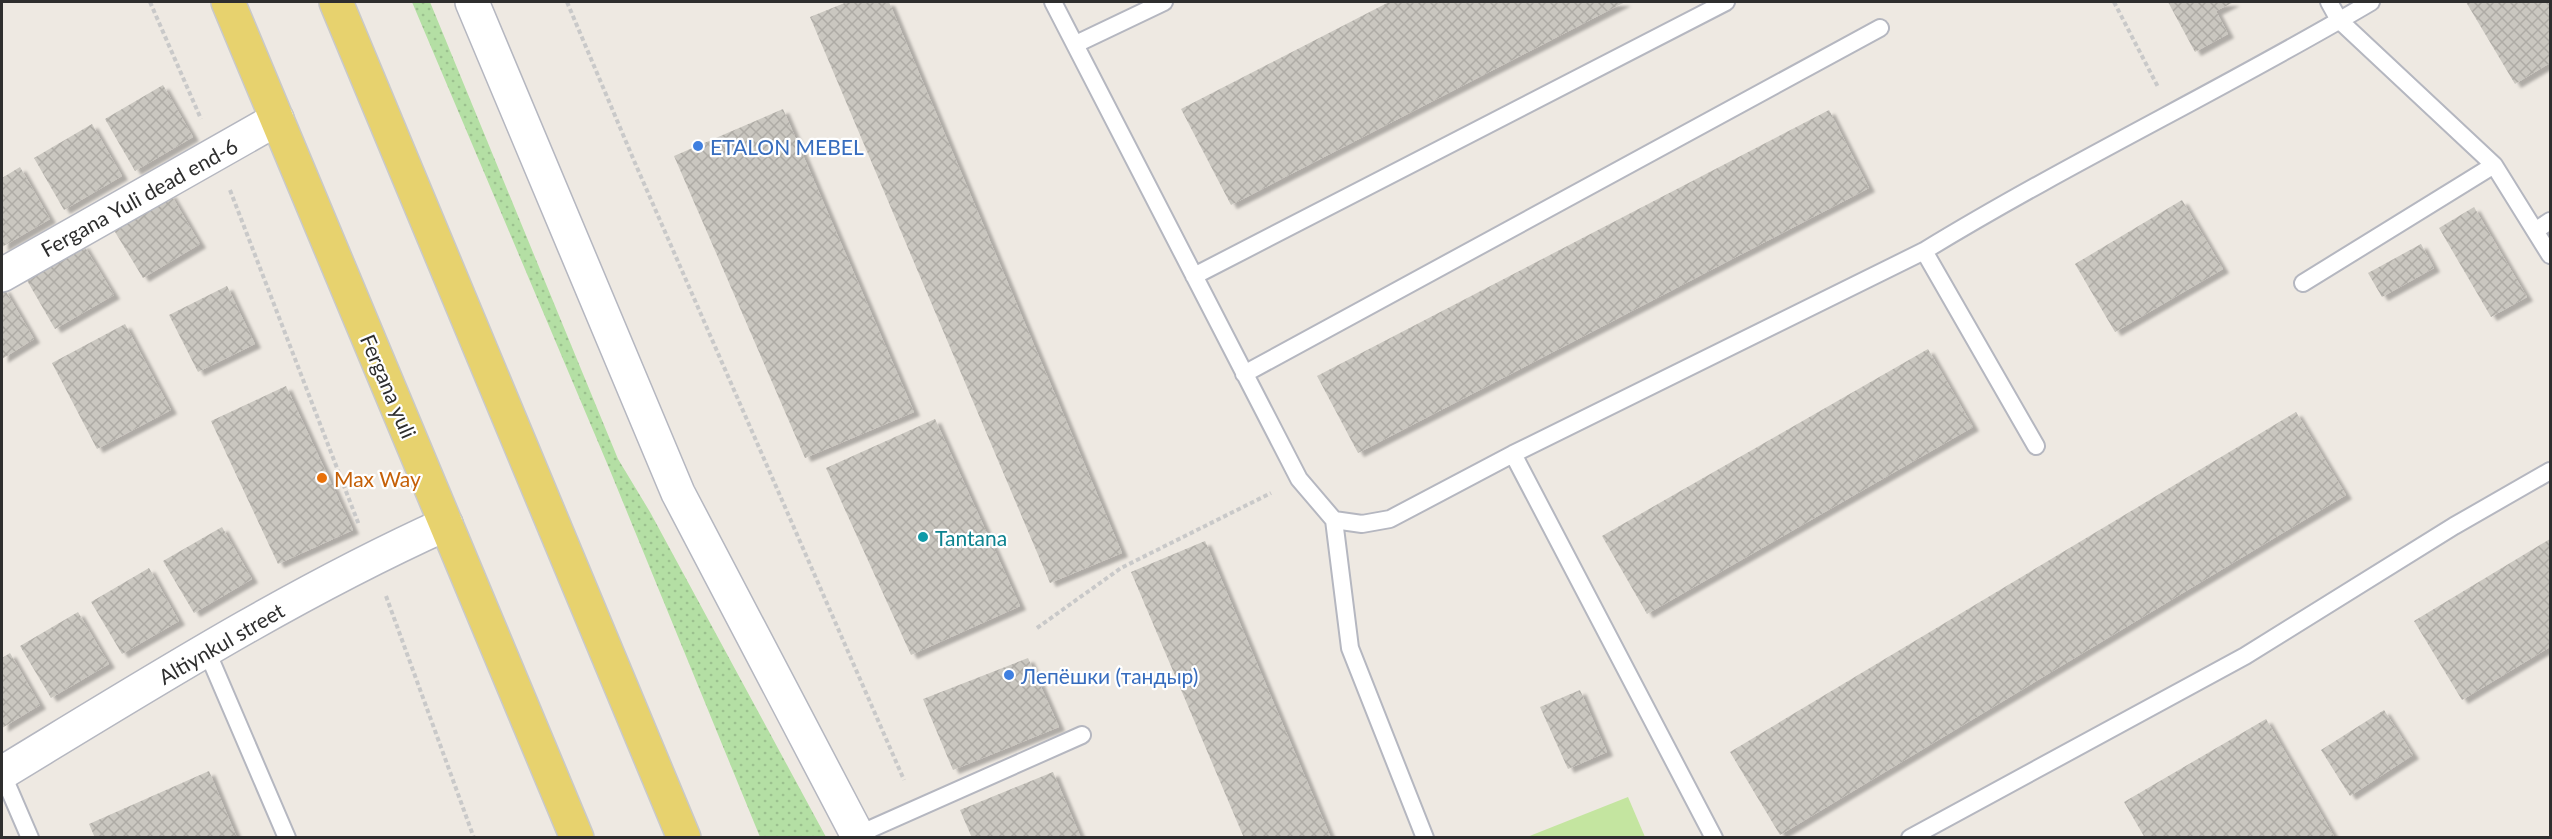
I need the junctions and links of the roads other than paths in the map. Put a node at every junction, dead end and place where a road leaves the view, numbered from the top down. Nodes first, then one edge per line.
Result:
1 (228, 2) edge
2 (336, 2) edge
3 (472, 2) edge
4 (1053, 2) edge
5 (1164, 2) edge
6 (1726, 2) edge
7 (2329, 2) edge
8 (2371, 2) edge
9 (2339, 20) junction
10 (1880, 28) dead end
11 (1076, 44) junction
12 (277, 119) junction
13 (2494, 165) junction
14 (2550, 221) edge
15 (2535, 231) junction
16 (1924, 251) junction
17 (2550, 255) edge
18 (2, 274) edge
19 (1194, 276) junction
20 (2302, 283) dead end
21 (1244, 374) junction
22 (2036, 446) dead end
23 (1513, 454) junction
24 (2550, 471) edge
25 (1334, 520) junction
26 (446, 524) junction
27 (206, 649) junction
28 (1082, 735) dead end
29 (2, 773) edge
30 (30, 837) edge
31 (287, 837) edge
32 (577, 837) edge
33 (684, 837) edge
34 (858, 837) edge
35 (1425, 837) edge
36 (1714, 837) edge
37 (1910, 837) edge

1 - 12 main road, Fergana yuli
2 - 33 main road
3 - 34 main road
4 - 11 lane
5 - 11 lane
6 - 19 lane
7 - 9 lane
8 - 9 lane
9 - 13 lane
9 - 16 lane
10 - 21 lane
11 - 19 lane
12 - 18 main road, Fergana Yuli dead end-6
12 - 26 main road, Fergana yuli
13 - 15 lane
13 - 20 lane
14 - 15 lane
15 - 17 lane
16 - 22 lane
16 - 23 lane
19 - 21 lane
21 - 25 lane
23 - 25 lane
23 - 36 lane
24 - 37 lane
25 - 35 lane
26 - 27 main road, Altiynkul street
26 - 32 main road, Fergana yuli
27 - 29 main road, Altiynkul street
27 - 31 lane
28 - 34 lane
29 - 30 lane

